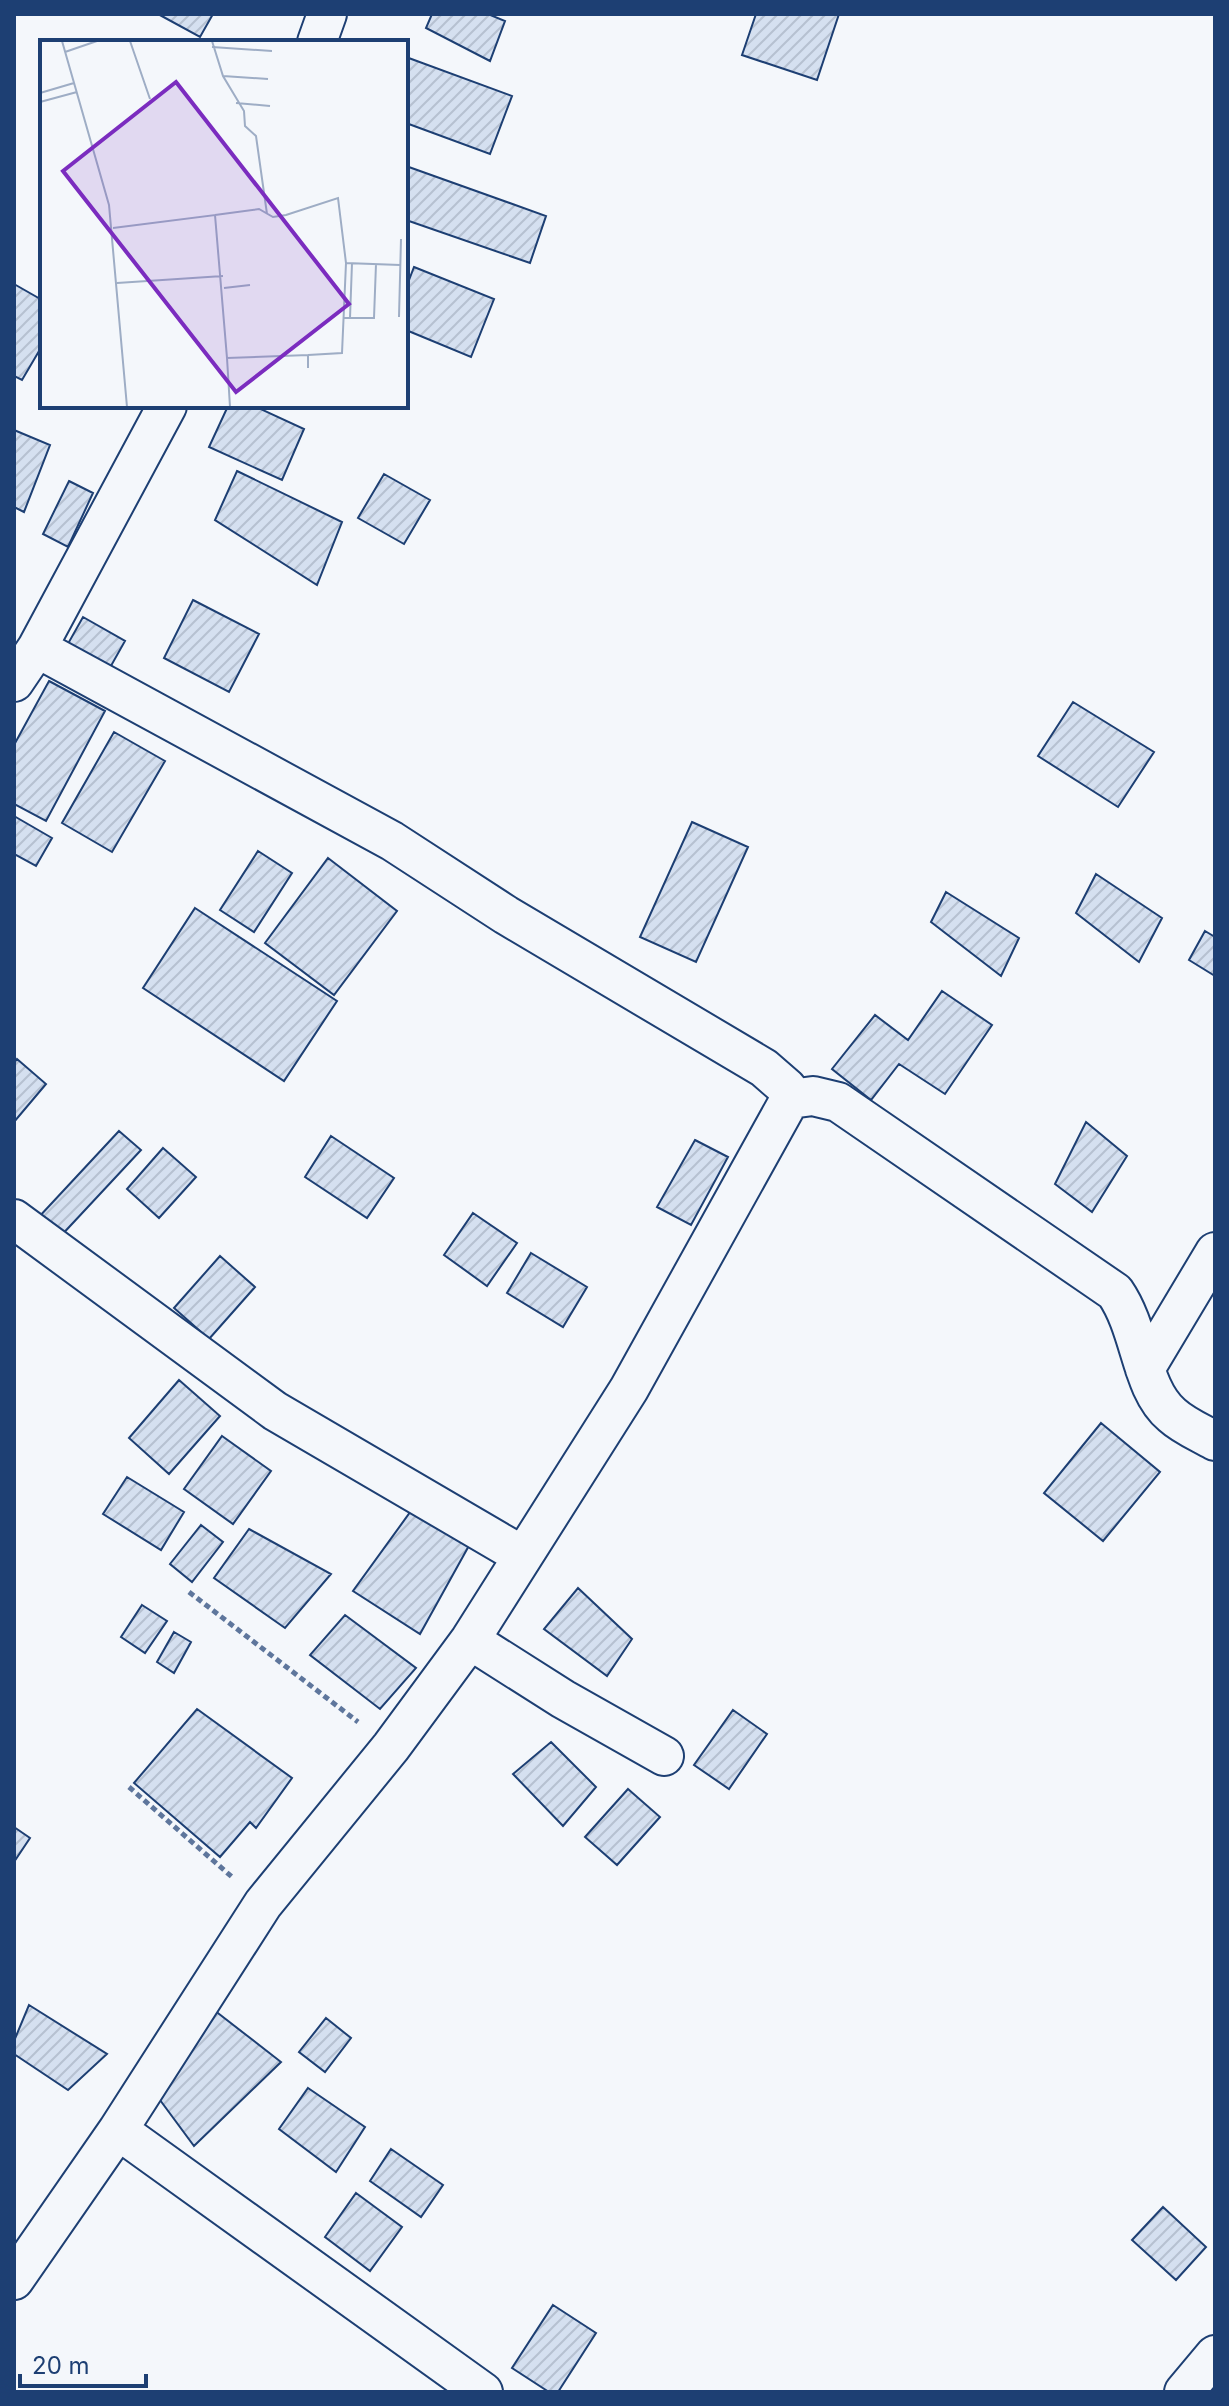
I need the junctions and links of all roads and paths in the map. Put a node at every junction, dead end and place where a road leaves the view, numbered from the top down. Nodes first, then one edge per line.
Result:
1 (327, 14) edge
2 (318, 40) edge
3 (166, 408) edge
4 (37, 648) junction
5 (14, 682) edge
6 (790, 1099) junction
7 (14, 1219) edge
8 (1215, 1252) edge
9 (1145, 1369) junction
10 (1215, 1441) edge
11 (523, 1556) junction
12 (189, 1592) dead end
13 (470, 1640) junction
14 (391, 1747) junction
15 (664, 1756) dead end
16 (129, 1787) dead end
17 (263, 1904) junction
18 (118, 2130) junction
19 (14, 2280) edge
20 (1215, 2355) edge
21 (483, 2392) edge
22 (1184, 2392) edge

1 - 2 street
3 - 4 street
4 - 5 street
4 - 6 street
6 - 9 street
6 - 11 street
7 - 11 street
8 - 9 street
9 - 10 street
11 - 13 street
12 - 14 path
13 - 14 street
13 - 15 street
14 - 17 street
16 - 17 path
17 - 18 street
18 - 19 street
18 - 21 street
20 - 22 street

